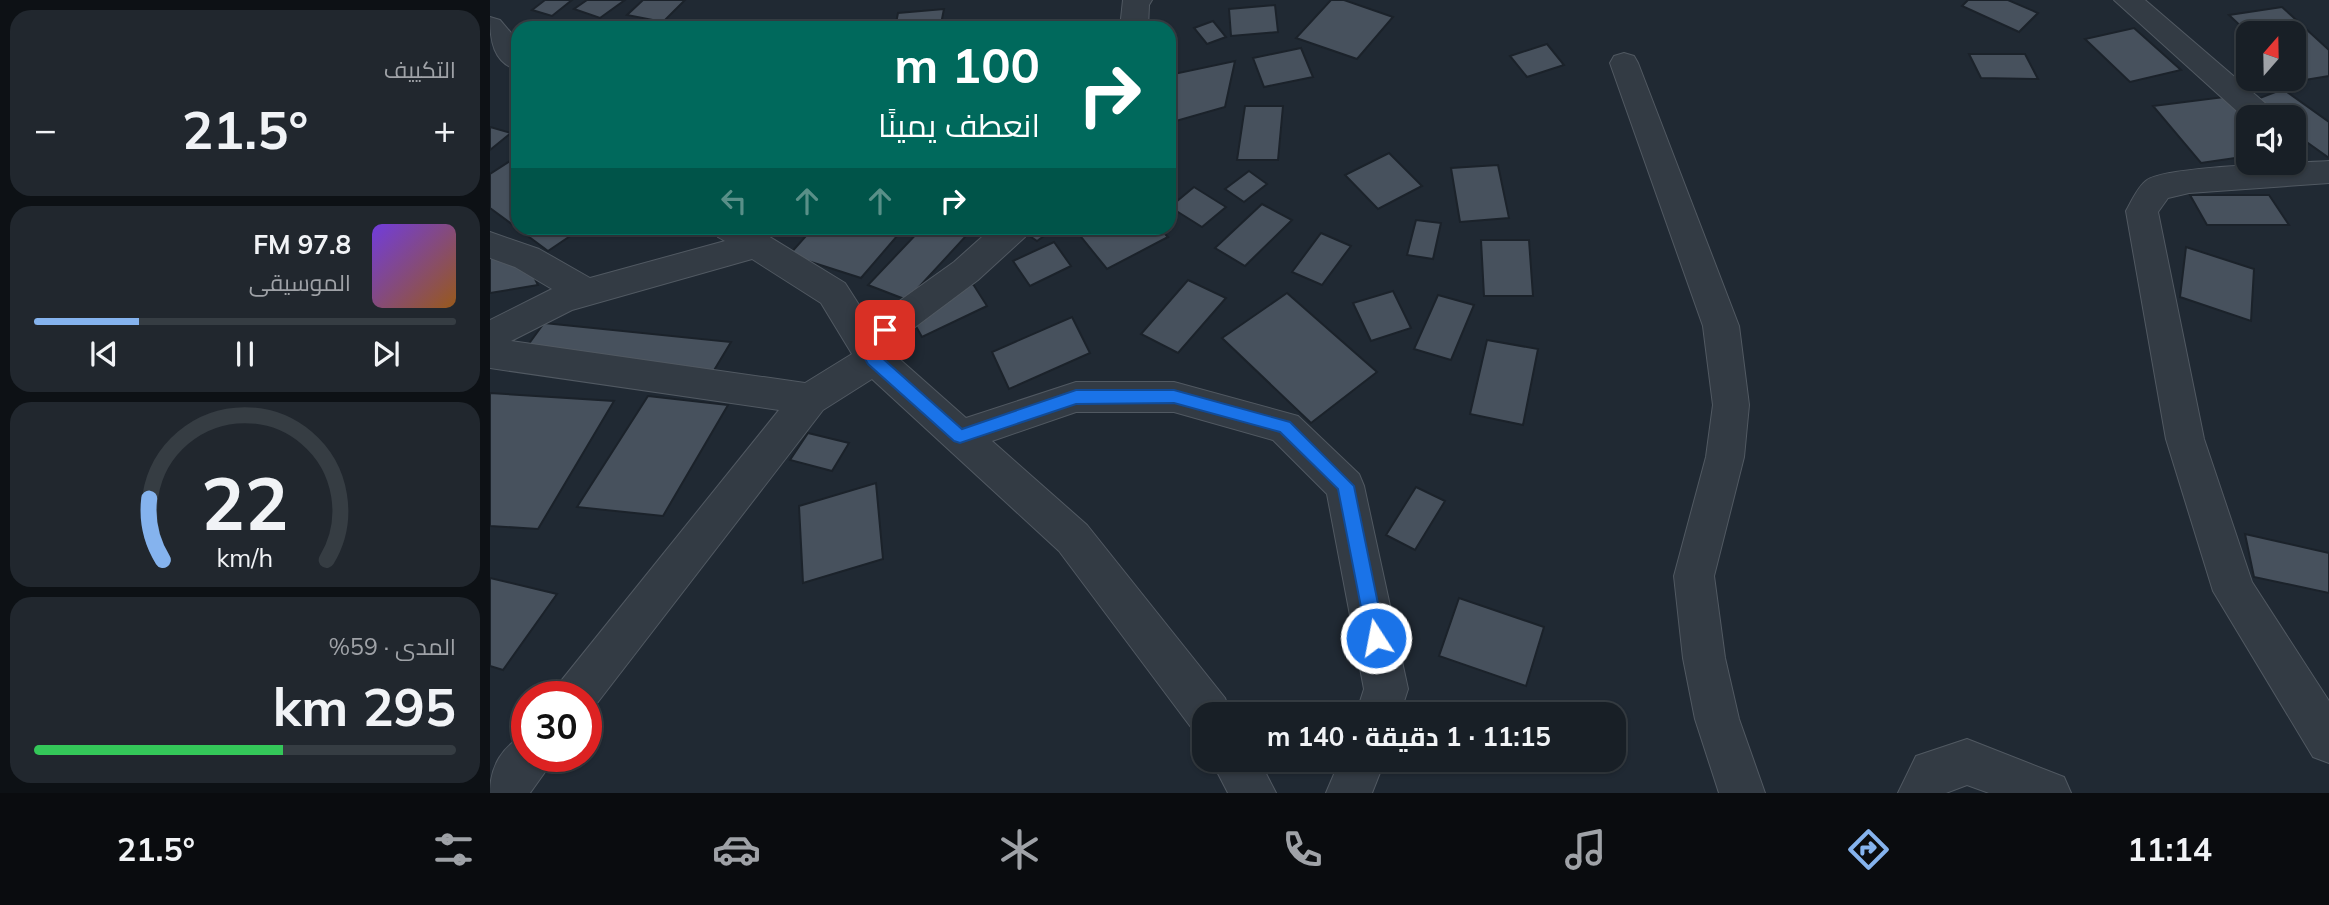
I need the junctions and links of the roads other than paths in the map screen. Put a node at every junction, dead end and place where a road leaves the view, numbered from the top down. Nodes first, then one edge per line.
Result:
1 (1138, 0) edge
2 (2128, 0) edge
3 (1134, 21) edge
4 (490, 26) edge
5 (511, 52) edge
6 (1624, 63) dead end
7 (2248, 105) edge
8 (2306, 155) edge
9 (2327, 172) edge
10 (1005, 235) edge
11 (743, 236) edge
12 (490, 245) edge
13 (586, 292) junction
14 (490, 336) edge
15 (869, 352) junction
16 (490, 353) edge
17 (810, 399) junction
18 (960, 436) junction
19 (588, 681) edge
20 (1200, 702) edge
21 (1382, 702) edge
22 (2329, 741) edge
23 (518, 772) edge
24 (1241, 772) edge
25 (1358, 772) edge
26 (503, 793) edge
27 (1253, 793) edge
28 (1349, 793) edge
29 (1742, 793) edge
30 (1921, 793) edge
31 (2048, 793) edge

1 - 3 street
2 - 7 street
4 - 5 street
6 - 29 street
8 - 9 street
9 - 22 street
10 - 15 street
11 - 13 street
11 - 15 street
12 - 13 street
13 - 14 street
15 - 17 street
15 - 18 street
16 - 17 street
17 - 19 street
18 - 20 street
18 - 21 street
23 - 26 street
24 - 27 street
25 - 28 street
30 - 31 street

